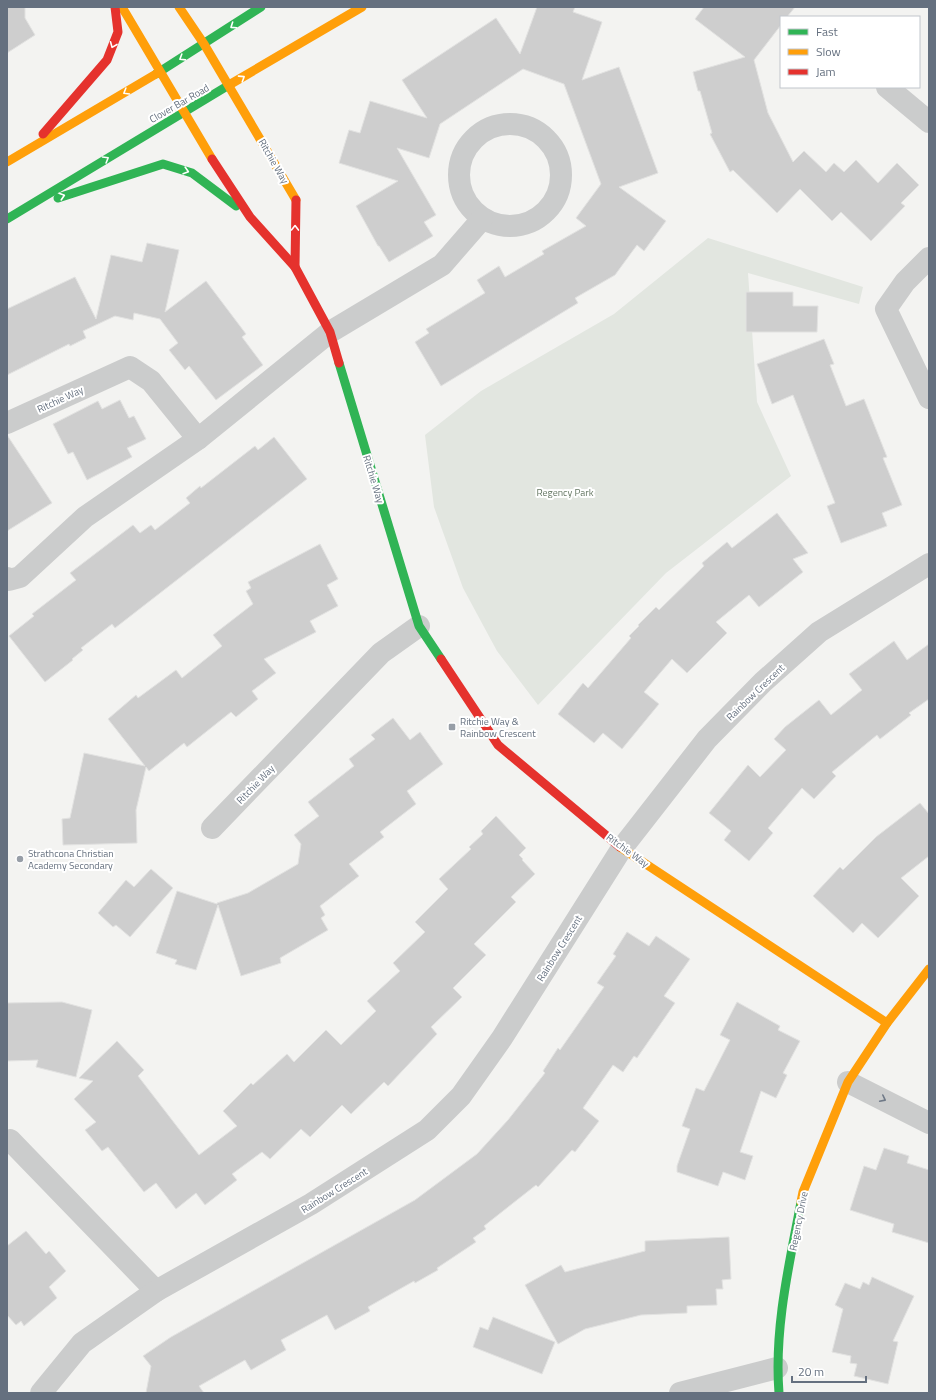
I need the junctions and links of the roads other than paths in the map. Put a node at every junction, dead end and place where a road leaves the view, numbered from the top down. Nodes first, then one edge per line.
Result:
1 (115, 7) edge
2 (122, 7) edge
3 (179, 7) edge
4 (261, 7) edge
5 (362, 7) edge
6 (204, 44) junction
7 (160, 72) junction
8 (230, 86) junction
9 (888, 88) edge
10 (184, 112) junction
11 (929, 122) edge
12 (30, 148) junction
13 (7, 162) edge
14 (25, 208) junction
15 (250, 217) junction
16 (7, 219) edge
17 (482, 219) junction
18 (929, 258) edge
19 (295, 267) junction
20 (330, 332) junction
21 (929, 398) edge
22 (7, 423) edge
23 (198, 439) junction
24 (929, 564) edge
25 (7, 578) edge
26 (419, 626) junction
27 (212, 828) dead end
28 (622, 848) junction
29 (928, 972) edge
30 (887, 1023) junction
31 (848, 1082) junction
32 (929, 1123) edge
33 (10, 1140) dead end
34 (156, 1291) junction
35 (777, 1368) junction
36 (41, 1393) edge
37 (680, 1393) edge
38 (779, 1393) edge

1 -> 12 street
2 - 7 street, Ritchie Way
3 - 6 street, Ritchie Way
4 -> 6 street
8 -> 5 street, Clover Bar Road
6 -> 7 street
6 - 8 street, Ritchie Way
7 - 10 street, Ritchie Way
7 -> 12 street
8 - 10 street, Clover Bar Road
19 -> 8 street, Ritchie Way
9 - 11 street
14 -> 10 street, Clover Bar Road
10 - 15 street, Ritchie Way
12 - 13 street
14 -> 15 street
14 - 16 street, Clover Bar Road
15 - 19 street, Ritchie Way
17 - 17 street
17 - 20 street
18 - 21 street
19 - 20 street, Ritchie Way
20 - 23 street
20 - 26 street, Ritchie Way
22 - 23 street, Ritchie Way
23 - 25 street
24 - 28 street, Rainbow Crescent
26 - 27 street, Ritchie Way
26 - 28 street, Ritchie Way
28 - 30 street, Ritchie Way
28 - 34 street, Rainbow Crescent
29 - 30 street, Regency Drive
30 - 31 street, Regency Drive
31 -> 32 street
31 - 35 street, Regency Drive
33 - 34 street
34 - 36 street, Rainbow Crescent
35 - 37 street
35 - 38 street, Regency Drive

